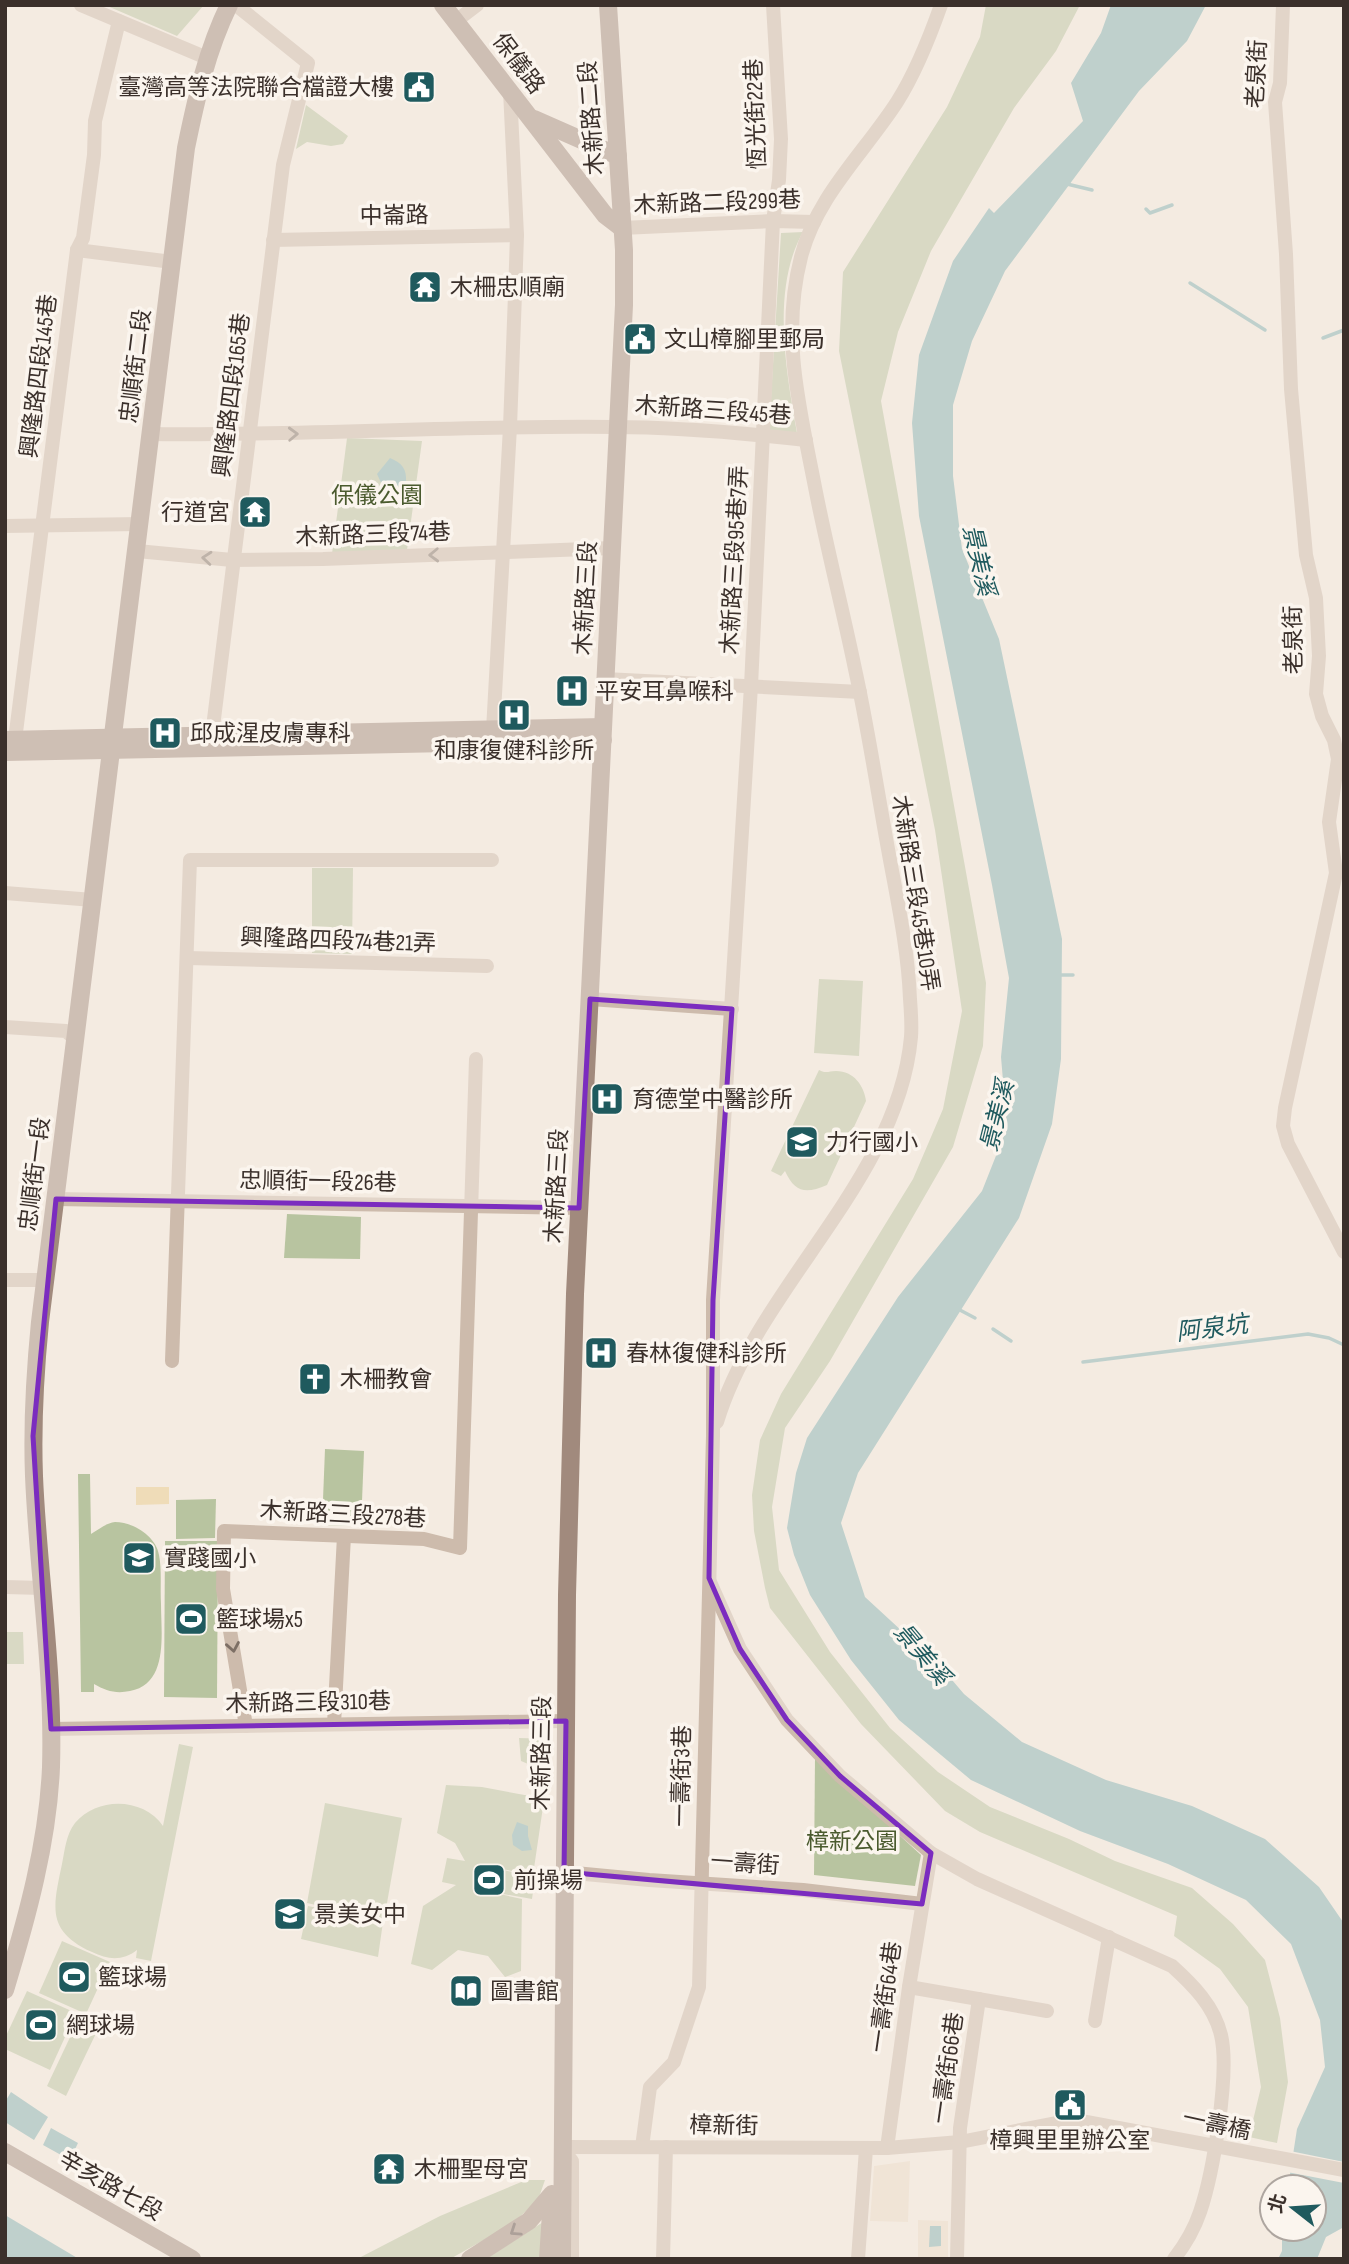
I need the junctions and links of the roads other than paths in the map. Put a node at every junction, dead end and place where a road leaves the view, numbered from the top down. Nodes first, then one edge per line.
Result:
1 (81, 5) edge
2 (229, 5) edge
3 (236, 5) edge
4 (443, 5) edge
5 (477, 5) edge
6 (608, 5) edge
7 (773, 5) edge
8 (941, 5) edge
9 (1283, 5) edge
10 (119, 21) junction
11 (456, 22) junction
12 (207, 58) junction
13 (510, 91) junction
14 (531, 118) junction
15 (618, 156) junction
16 (773, 221) junction
17 (814, 222) junction
18 (622, 228) junction
19 (517, 235) junction
20 (273, 240) junction
21 (77, 250) junction
22 (172, 262) junction
23 (510, 427) junction
24 (618, 427) junction
25 (151, 434) junction
26 (249, 435) junction
27 (762, 435) junction
28 (806, 440) junction
29 (140, 524) junction
30 (5, 526) edge
31 (42, 526) junction
32 (612, 548) junction
33 (136, 551) junction
34 (502, 552) junction
35 (232, 560) junction
36 (606, 679) junction
37 (751, 686) junction
38 (860, 692) junction
39 (493, 730) junction
40 (603, 734) junction
41 (212, 735) junction
42 (113, 744) junction
43 (13, 746) edge
44 (492, 860) dead end
45 (5, 893) edge
46 (93, 900) junction
47 (188, 958) junction
48 (487, 966) dead end
49 (590, 999) junction
50 (732, 1009) junction
51 (5, 1027) edge
52 (75, 1039) junction
53 (476, 1059) dead end
54 (55, 1199) junction
55 (178, 1201) junction
56 (471, 1206) junction
57 (579, 1208) junction
58 (1344, 1252) edge
59 (5, 1280) edge
60 (46, 1280) junction
61 (172, 1361) dead end
62 (712, 1441) junction
63 (344, 1536) junction
64 (709, 1573) junction
65 (5, 1587) edge
66 (42, 1588) junction
67 (566, 1721) junction
68 (334, 1724) junction
69 (246, 1726) junction
70 (51, 1728) junction
71 (931, 1853) junction
72 (564, 1872) junction
73 (703, 1884) junction
74 (922, 1904) junction
75 (1109, 1937) junction
76 (909, 1987) junction
77 (5, 1990) edge
78 (979, 1999) junction
79 (1047, 2011) dead end
80 (1095, 2021) dead end
81 (960, 2142) junction
82 (561, 2147) junction
83 (642, 2147) junction
84 (666, 2147) junction
85 (887, 2148) junction
86 (866, 2149) junction
87 (5, 2152) edge
88 (1344, 2171) edge
89 (552, 2194) junction
90 (192, 2259) edge
91 (470, 2259) edge
92 (548, 2259) edge
93 (562, 2259) edge
94 (572, 2259) edge
95 (663, 2259) edge
96 (858, 2259) edge
97 (957, 2259) edge
98 (1174, 2259) edge

1 - 10 street
2 - 12 main road, 忠順街二段
3 - 20 street, 興隆路四段165巷
4 - 11 main road, 保儀路
5 - 11 street
6 - 15 main road, 木新路二段
7 - 16 street, 恆光街22巷
8 - 17 street, 木新路三段45巷10弄
9 - 58 street, 老泉街
10 - 12 street
10 - 21 street, 興隆路四段145巷
11 - 13 main road, 保儀路
12 - 22 main road, 忠順街二段
13 - 14 main road, 保儀路
13 - 19 street
14 - 15 main road
14 - 18 main road, 保儀路
15 - 18 main road, 木新路二段
16 - 17 street, 木新路二段299巷
16 - 18 street, 木新路二段299巷
16 - 27 street, 恆光街22巷
17 - 28 street, 木新路三段45巷10弄
18 - 24 main road, 木新路三段
19 - 20 street, 中崙路
19 - 23 street
20 - 26 street, 興隆路四段165巷
21 - 22 street
21 - 31 street, 興隆路四段145巷
22 - 25 main road, 忠順街二段
23 - 24 street, 木新路三段45巷
26 -> 23 street, 木新路三段45巷
23 - 34 street
24 - 27 street, 木新路三段45巷
24 - 32 main road, 木新路三段
25 - 26 street, 木新路三段45巷
25 - 29 main road, 忠順街二段
26 - 35 street, 興隆路四段165巷
27 - 28 street, 木新路三段45巷
27 - 37 street, 木新路三段95巷7弄
28 - 38 street, 木新路三段45巷10弄
29 - 31 street
29 - 33 main road, 忠順街二段
30 - 31 street
31 - 43 street, 興隆路四段145巷
32 - 34 street, 木新路三段74巷
32 - 36 main road, 木新路三段
35 -> 33 street, 木新路三段74巷
33 - 42 main road, 忠順街二段
34 -> 35 street, 木新路三段74巷
34 - 39 street
35 - 41 street, 興隆路四段165巷
36 - 37 street
36 - 40 main road, 木新路三段
37 - 38 street
37 - 50 street, 木新路三段95巷7弄
38 - 62 street, 木新路三段45巷10弄
39 - 40 main road
39 - 41 main road
40 - 42 main road
40 - 49 main road, 木新路三段
41 - 42 main road
42 - 43 main road
42 - 46 main road, 忠順街一段
44 - 47 street
45 - 46 street
46 - 52 main road, 忠順街一段
47 - 48 street, 興隆路四段74巷21弄
47 - 55 street
49 - 50 street
49 - 57 main road, 木新路三段
50 - 62 street, 木新路三段95巷7弄
51 - 52 street
52 - 54 main road, 忠順街一段
53 - 56 street
54 - 55 street, 忠順街一段26巷
54 - 60 main road, 忠順街一段
55 - 56 street, 忠順街一段26巷
55 - 61 street
56 - 57 street, 忠順街一段26巷
56 - 63 street, 木新路三段278巷
57 - 67 main road, 木新路三段
59 - 60 street
60 - 66 main road, 忠順街一段
62 - 64 street, 一壽街3巷
63 - 68 street
63 -> 69 street, 木新路三段278巷
64 - 71 street
64 - 73 street, 一壽街3巷
65 - 66 street
66 - 70 main road, 忠順街一段
67 - 68 street, 木新路三段310巷
67 - 72 main road, 木新路三段
68 - 69 street, 木新路三段310巷
69 - 70 street, 木新路三段310巷
70 - 77 main road, 忠順街一段
71 - 74 street, 一壽街64巷
71 - 75 street
72 - 73 street, 一壽街
72 - 82 main road, 木新路三段
73 - 74 street, 一壽街
73 - 83 street, 一壽街3巷
74 - 76 street, 一壽街64巷
75 - 80 street
75 - 98 street
76 - 78 street
76 - 85 street, 一壽街64巷
78 - 79 street
78 - 81 street, 一壽街66巷
81 - 85 street, 樟新街
81 - 88 street, 一壽橋
81 - 97 street, 一壽街66巷
82 - 83 street, 樟新街
82 - 89 main road, 木新路三段
82 - 93 main road, 木新路三段
82 - 94 street, 木新路三段
83 - 84 street, 樟新街
84 - 86 street, 樟新街
84 - 95 street
85 - 86 street, 樟新街
86 - 96 street
87 - 90 main road, 辛亥路七段
89 -> 91 main road
89 - 92 main road, 木新路三段

